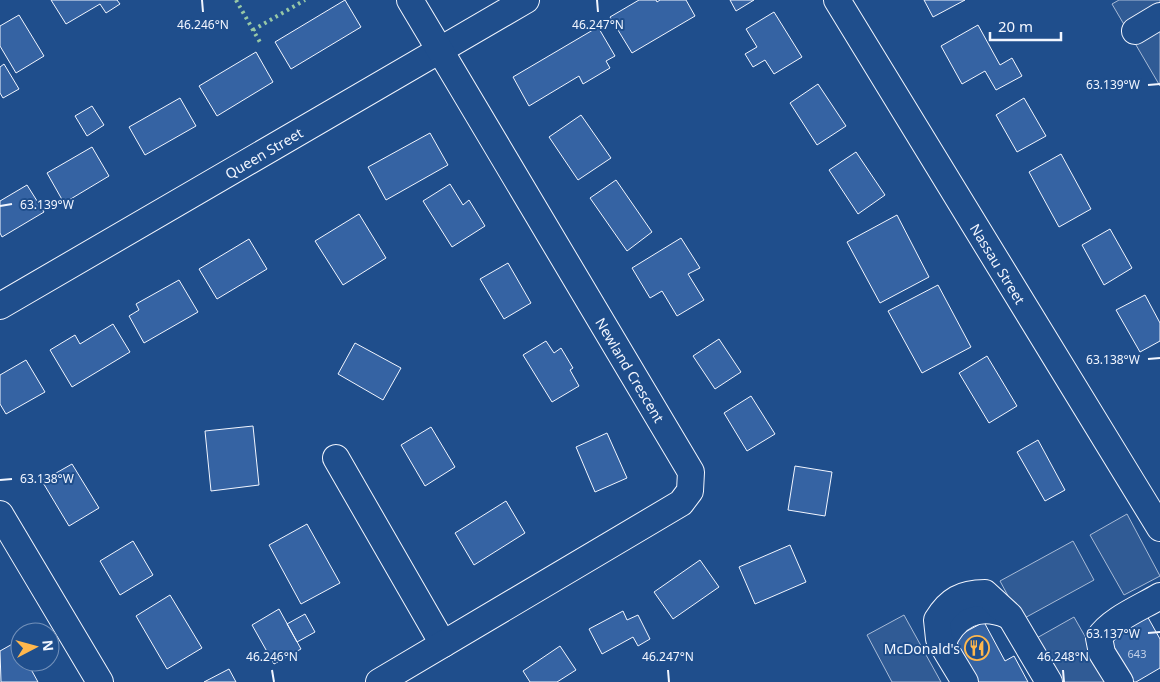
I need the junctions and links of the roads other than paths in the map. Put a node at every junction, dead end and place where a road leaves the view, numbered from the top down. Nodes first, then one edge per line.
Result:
1 (410, 0) edge
2 (526, 0) edge
3 (837, 0) edge
4 (1160, 16) edge
5 (1135, 31) dead end
6 (440, 50) junction
7 (0, 306) edge
8 (336, 458) dead end
9 (0, 514) edge
10 (1160, 528) edge
11 (1160, 596) edge
12 (443, 644) junction
13 (100, 682) edge
14 (379, 682) edge
15 (965, 682) edge
16 (1049, 682) edge
17 (1120, 682) edge

1 - 6 street, Newland Crescent
2 - 6 street, Queen Street
3 - 10 street, Nassau Street
4 - 5 street
6 - 7 street, Queen Street
6 - 12 street, Newland Crescent
8 - 12 street
9 - 13 street
11 - 17 street
12 - 14 street, Newland Crescent
15 - 16 street

